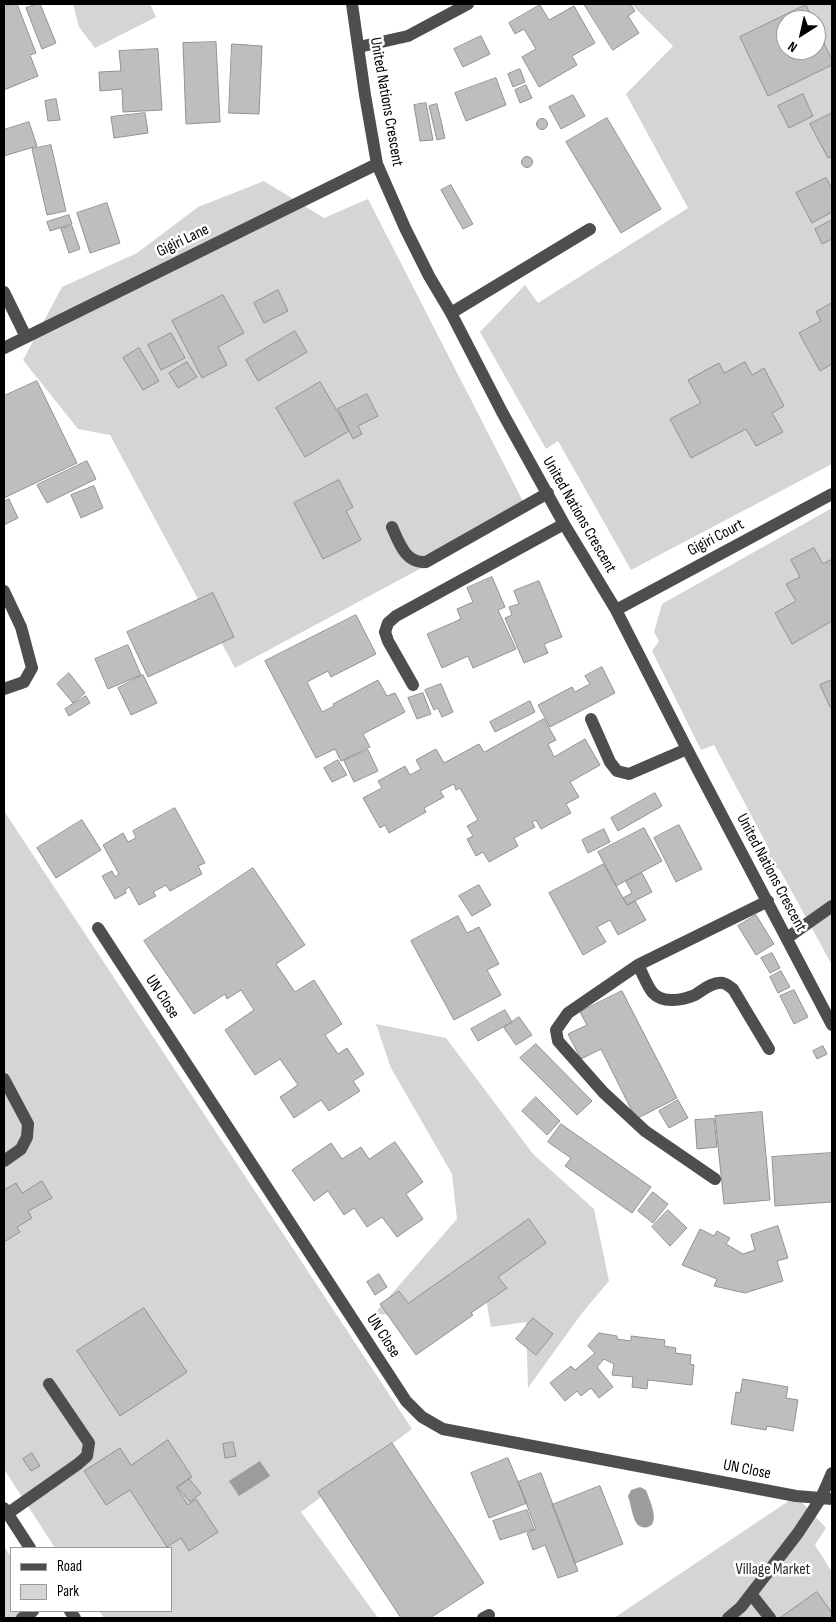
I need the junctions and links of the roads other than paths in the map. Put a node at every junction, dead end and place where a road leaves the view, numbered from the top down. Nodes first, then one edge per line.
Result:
1 (352, 4) edge
2 (468, 4) edge
3 (359, 47) junction
4 (377, 164) junction
5 (590, 229) dead end
6 (4, 292) edge
7 (451, 313) junction
8 (26, 337) junction
9 (4, 348) edge
10 (548, 493) junction
11 (832, 494) edge
12 (564, 524) junction
13 (392, 527) dead end
14 (4, 591) edge
15 (616, 610) junction
16 (413, 685) dead end
17 (4, 689) edge
18 (591, 719) dead end
19 (687, 749) junction
20 (768, 901) junction
21 (832, 906) edge
22 (98, 928) dead end
23 (787, 938) junction
24 (638, 965) junction
25 (832, 1025) edge
26 (769, 1049) dead end
27 (4, 1079) edge
28 (4, 1161) edge
29 (715, 1179) dead end
30 (49, 1384) dead end
31 (832, 1473) edge
32 (827, 1499) edge
33 (6, 1511) edge
34 (29, 1547) edge
35 (752, 1594) junction
36 (728, 1618) edge
37 (770, 1618) edge

1 - 3 street, United Nations Crescent
2 - 3 street
3 - 4 street, United Nations Crescent
4 - 7 street, United Nations Crescent
4 - 8 street, Gigiri Lane
5 - 7 street
6 - 8 street
7 - 10 street, United Nations Crescent
8 - 9 street, Gigiri Lane
10 - 12 street, United Nations Crescent
10 - 13 street
11 - 15 street, Gigiri Court
12 - 15 street, United Nations Crescent
12 - 16 street
14 - 17 street
15 - 19 street, United Nations Crescent
18 - 19 street
19 - 20 street, United Nations Crescent
20 - 23 street, United Nations Crescent
20 - 24 street
21 - 23 street
22 - 32 street, UN Close
23 - 25 street, United Nations Crescent
24 - 26 street
24 - 29 street
27 - 28 street
30 - 33 street
31 - 32 street
32 - 35 street
33 - 34 street
35 - 36 street
35 - 37 street

